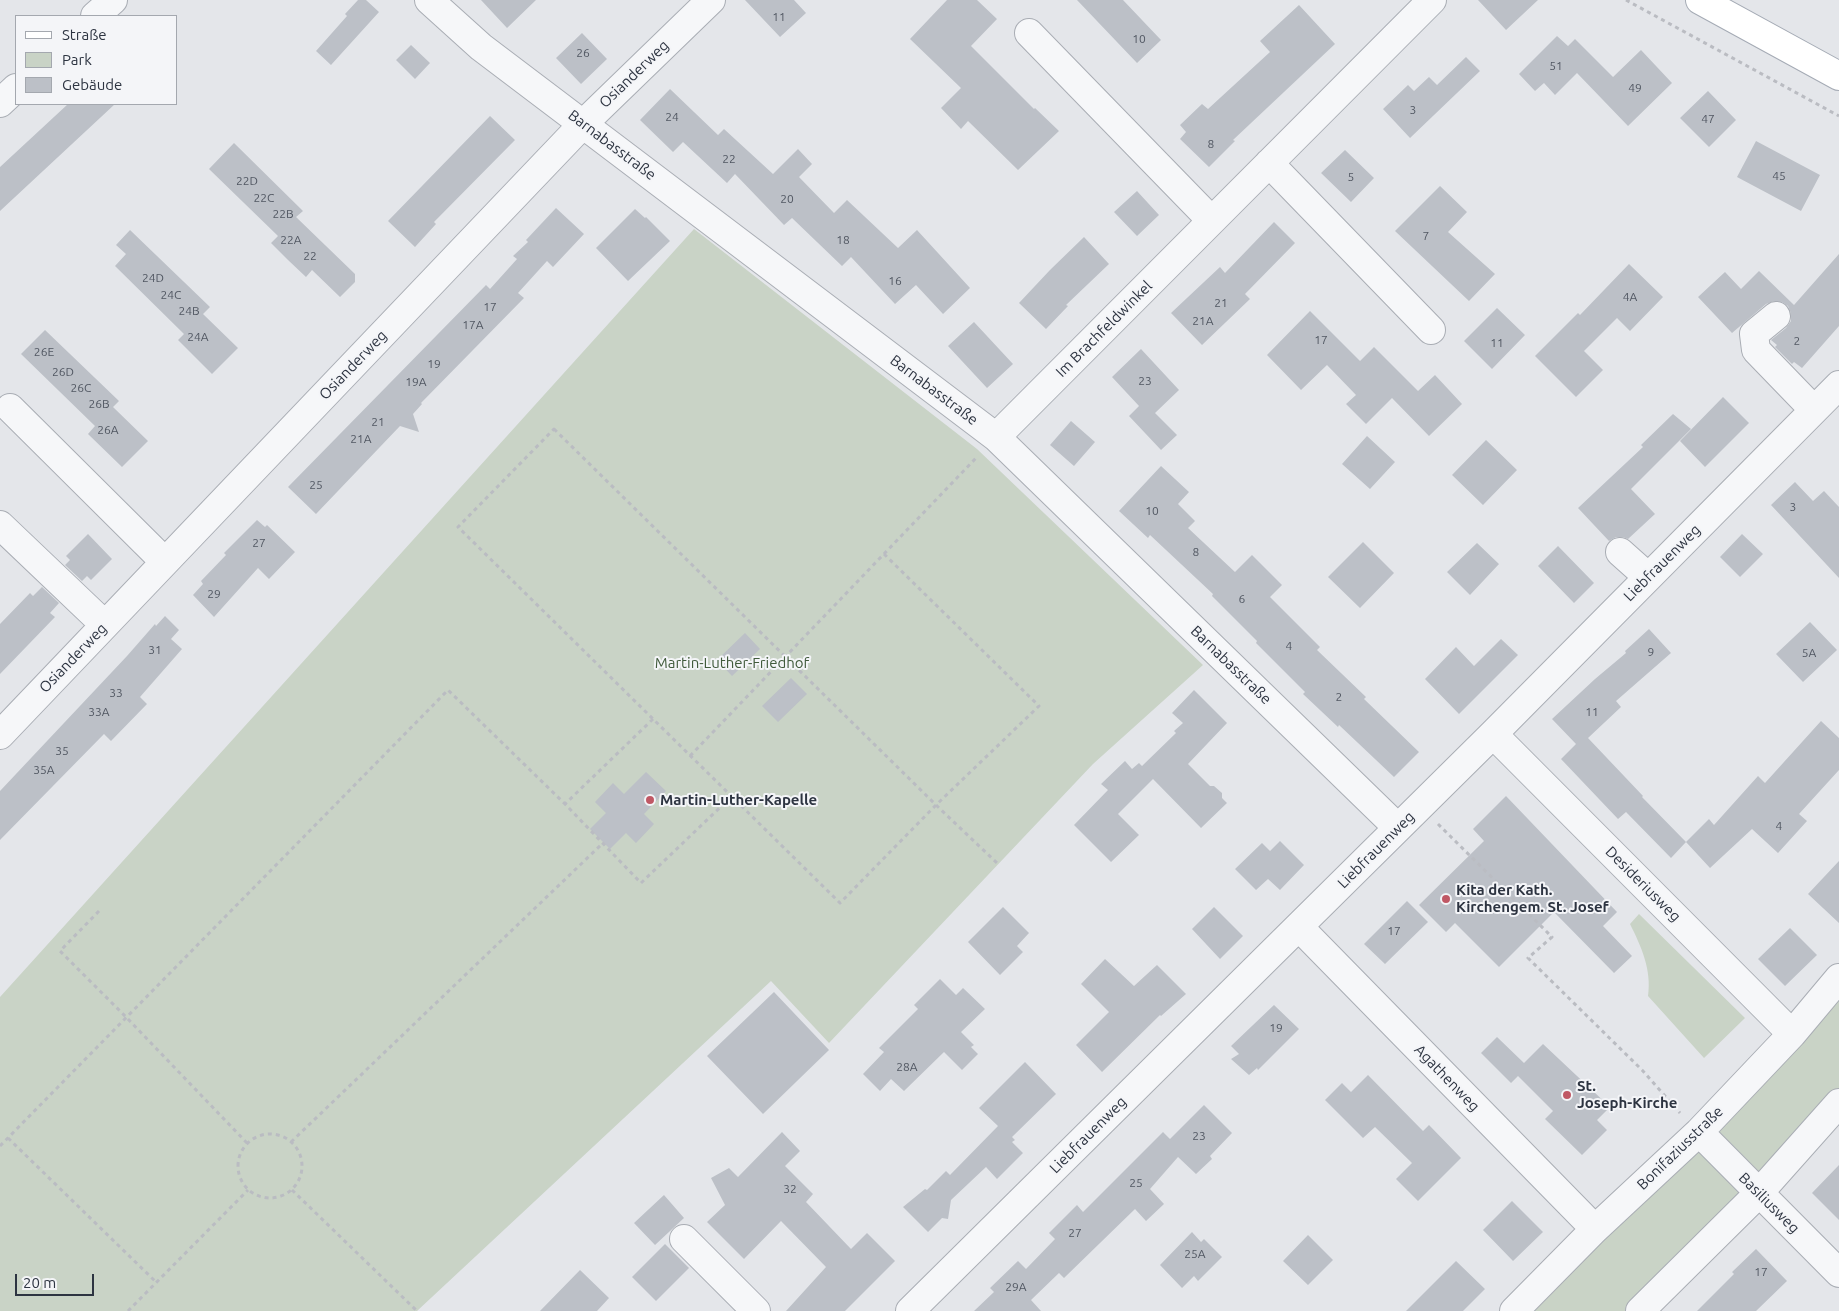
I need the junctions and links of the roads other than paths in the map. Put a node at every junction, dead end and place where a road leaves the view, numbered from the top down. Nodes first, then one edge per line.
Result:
1 (113, 0) edge
2 (429, 0) edge
3 (710, 0) edge
4 (1432, 0) edge
5 (1700, 0) edge
6 (96, 15) edge
7 (1029, 34) dead end
8 (1839, 76) edge
9 (15, 89) edge
10 (0, 103) edge
11 (584, 123) junction
12 (1269, 163) junction
13 (1211, 220) junction
14 (1776, 316) dead end
15 (1431, 330) dead end
16 (1839, 385) edge
17 (10, 408) dead end
18 (1814, 410) junction
19 (996, 437) junction
20 (0, 525) edge
21 (1620, 552) dead end
22 (165, 562) junction
23 (1648, 577) junction
24 (105, 625) junction
25 (1493, 734) junction
26 (0, 735) edge
27 (1398, 828) junction
28 (1299, 927) junction
29 (1839, 978) edge
30 (1792, 1034) junction
31 (1839, 1103) edge
32 (1699, 1132) junction
33 (1758, 1194) junction
34 (1595, 1229) junction
35 (684, 1239) dead end
36 (1839, 1273) edge
37 (756, 1311) edge
38 (910, 1311) edge
39 (1514, 1311) edge
40 (1640, 1311) edge

1 - 6 street
2 - 11 street, Barnabasstraße
3 - 11 street, Osianderweg
4 - 12 street, Im Brachfeldwinkel
5 - 8 main road
7 - 13 street
9 - 10 street
11 - 19 street, Barnabasstraße
11 - 22 street, Osianderweg
12 - 13 street, Im Brachfeldwinkel
12 - 15 street
13 - 19 street, Im Brachfeldwinkel
14 - 18 street
16 - 18 street, Liebfrauenweg
17 - 22 street
18 - 23 street, Liebfrauenweg
19 - 27 street, Barnabasstraße
20 - 24 street
21 - 23 street
22 - 24 street, Osianderweg
23 - 25 street, Liebfrauenweg
24 - 26 street, Osianderweg
25 - 27 street, Liebfrauenweg
25 - 30 street, Desideriusweg
27 - 28 street, Liebfrauenweg
28 - 34 street, Agathenweg
28 - 38 street, Liebfrauenweg
29 - 30 street, Bonifaziusstraße
30 - 32 street, Bonifaziusstraße
31 - 33 street
32 - 33 street, Basiliusweg
32 - 34 street, Bonifaziusstraße
33 - 36 street, Basiliusweg
33 - 40 street
34 - 39 street, Bonifaziusstraße
35 - 37 street

